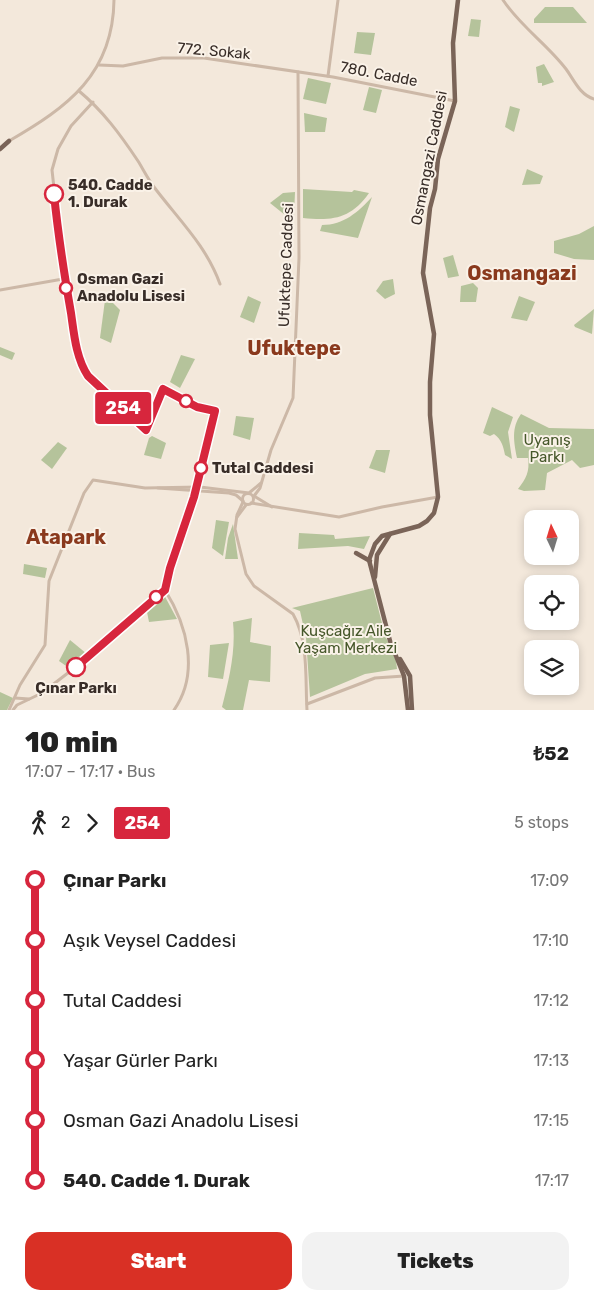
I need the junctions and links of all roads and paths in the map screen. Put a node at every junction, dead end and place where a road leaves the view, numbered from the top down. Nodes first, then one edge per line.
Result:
1 (114, 0) edge
2 (338, 0) edge
3 (458, 0) edge
4 (503, 0) edge
5 (100, 64) junction
6 (298, 72) junction
7 (328, 76) junction
8 (79, 91) junction
9 (594, 99) edge
10 (455, 101) junction
11 (93, 102) junction
12 (9, 140) junction
13 (0, 145) edge
14 (0, 149) edge
15 (64, 278) junction
16 (220, 284) dead end
17 (0, 290) edge
18 (146, 430) dead end
19 (261, 482) junction
20 (198, 489) junction
21 (249, 493) junction
22 (254, 496) junction
23 (438, 497) junction
24 (242, 501) junction
25 (249, 504) junction
26 (272, 507) junction
27 (236, 518) junction
28 (394, 532) junction
29 (376, 555) junction
30 (370, 557) junction
31 (374, 563) junction
32 (375, 581) junction
33 (165, 590) junction
34 (390, 641) junction
35 (404, 676) junction
36 (17, 702) junction
37 (307, 704) junction
38 (11, 710) edge
39 (174, 710) edge
40 (307, 710) edge
41 (410, 710) edge

1 - 5 street
2 - 7 street
3 - 10 main road, Osmangazi Caddesi
4 - 9 street
5 - 6 street, 772. Sokak
5 - 8 street
6 - 7 street, 780. Cadde
6 - 19 street, Ufuktepe Caddesi
7 - 10 street, 780. Cadde
8 - 11 street
8 - 12 street
10 - 23 main road, Osmangazi Caddesi
11 - 15 street
11 - 16 street
12 - 13 main road
12 - 14 main road
15 - 17 street
15 - 18 street
19 - 21 street
19 - 22 street, Ufuktepe Caddesi
20 - 21 street
20 - 24 street
20 - 33 street
20 - 36 street
21 - 22 street
21 - 24 street
22 - 25 street, Ufuktepe Caddesi
22 - 26 street
23 - 26 street
23 - 28 main road, Osmangazi Caddesi
24 - 25 street
24 - 27 street
25 - 26 street
25 - 27 street, Ufuktepe Caddesi
27 - 37 street
28 - 29 main road
28 - 30 main road
29 - 30 main road
29 - 31 main road
30 - 31 main road
30 - 32 main road
31 - 32 main road
32 - 34 main road
33 - 36 street
33 - 39 street
34 - 35 main road
34 - 41 main road
35 - 37 street
35 - 41 main road
36 - 38 street
37 - 40 street

